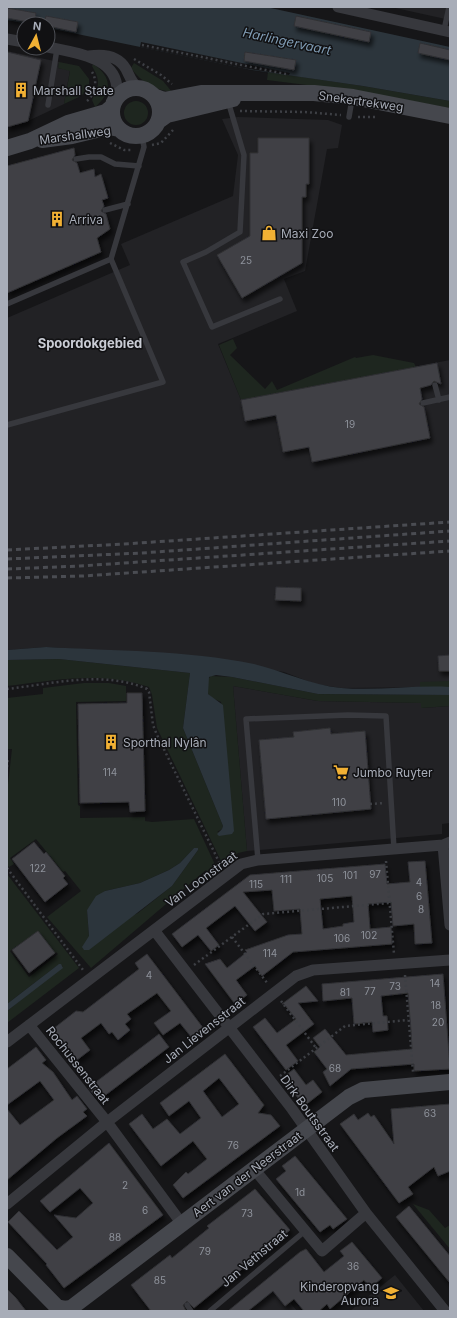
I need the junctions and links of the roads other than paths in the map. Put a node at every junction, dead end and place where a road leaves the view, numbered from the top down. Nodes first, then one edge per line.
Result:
1 (338, 7) edge
2 (449, 7) edge
3 (447, 31) edge
4 (56, 49) edge
5 (52, 56) edge
6 (86, 56) junction
7 (138, 88) junction
8 (248, 94) junction
9 (156, 97) junction
10 (352, 97) junction
11 (114, 103) junction
12 (48, 105) dead end
13 (230, 106) junction
14 (450, 116) edge
15 (349, 117) road end
16 (160, 120) junction
17 (119, 130) junction
18 (142, 136) junction
19 (30, 141) junction
20 (7, 148) edge
21 (76, 159) dead end
22 (139, 166) junction
23 (128, 204) junction
24 (105, 210) dead end
25 (111, 259) junction
26 (280, 299) dead end
27 (7, 304) edge
28 (435, 385) dead end
29 (450, 397) edge
30 (439, 400) junction
31 (423, 403) dead end
32 (7, 425) edge
33 (446, 844) edge
34 (390, 849) junction
35 (258, 860) junction
36 (450, 925) edge
37 (154, 930) junction
38 (450, 960) edge
39 (30, 1025) junction
40 (229, 1027) junction
41 (7, 1042) edge
42 (450, 1082) edge
43 (106, 1122) junction
44 (306, 1129) junction
45 (254, 1168) junction
46 (7, 1204) edge
47 (366, 1213) junction
48 (182, 1224) junction
49 (305, 1231) junction
50 (7, 1256) edge
51 (187, 1305) dead end
52 (64, 1310) edge
53 (191, 1311) edge
54 (210, 1311) edge
55 (445, 1311) edge

1 - 3 street
2 - 3 lane
4 - 6 street
5 - 12 lane
6 - 7 street
6 - 11 street
7 - 9 main road
7 - 11 main road
8 - 9 main road, Snekertrekweg
8 - 10 main road, Snekertrekweg
8 - 13 main road, Snekertrekweg
9 - 16 main road
10 - 14 main road, Snekertrekweg
10 - 15 lane
11 - 17 main road
11 - 19 main road, Marshallweg
13 - 16 main road, Snekertrekweg
13 - 26 lane
16 - 18 main road
17 - 18 main road
17 - 19 main road, Marshallweg
18 - 22 lane
19 - 20 main road, Marshallweg
21 - 22 lane
22 - 23 lane
23 - 24 lane
23 - 25 lane
25 - 27 lane
25 - 32 lane
28 - 30 lane
29 - 30 lane
30 - 31 lane
33 - 34 street, Van Loonstraat
33 - 36 street
34 - 35 street, Van Loonstraat
34 - 35 lane
35 - 37 street, Van Loonstraat
37 - 39 street, Van Loonstraat
37 - 40 street, Dirk Boutsstraat
38 - 40 street, Jan Lievensstraat
39 - 41 street, Van Loonstraat
39 - 43 street, Rochussenstraat
40 - 43 street, Jan Lievensstraat
40 - 44 street, Dirk Boutsstraat
42 - 44 main road, Aert van der Neerstraat
43 - 46 street, Jan Lievensstraat
43 - 48 street, Rochussenstraat
44 - 45 main road, Aert van der Neerstraat
44 - 47 street, Dirk Boutsstraat
45 - 48 main road, Aert van der Neerstraat
45 - 49 street
47 - 49 street, Jan Vethstraat
47 - 55 street, Dirk Boutsstraat
48 - 52 main road, Aert van der Neerstraat
49 - 54 lane, Jan Vethstraat
50 - 52 main road
51 - 53 lane

